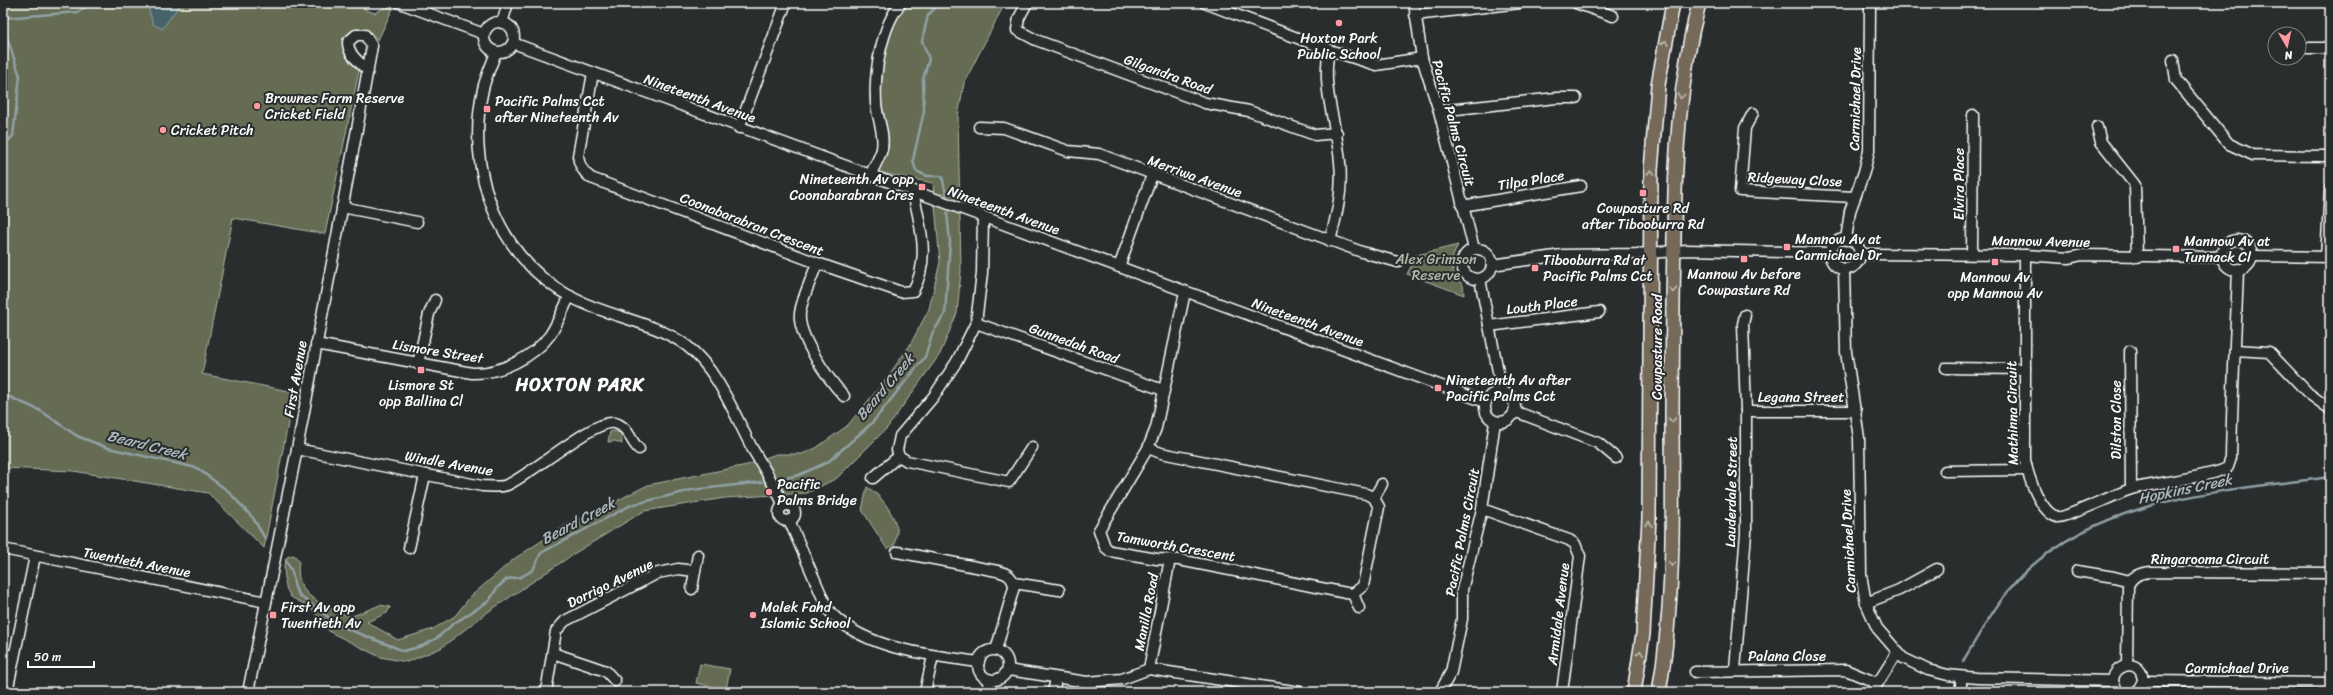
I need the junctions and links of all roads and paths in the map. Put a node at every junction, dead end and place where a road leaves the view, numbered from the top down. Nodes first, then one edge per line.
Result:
1 (400, 3) edge
2 (508, 3) edge
3 (786, 3) edge
4 (901, 3) edge
5 (1027, 3) edge
6 (1205, 3) edge
7 (1414, 3) edge
8 (1520, 3) edge
9 (1576, 3) edge
10 (1674, 3) edge
11 (1699, 3) edge
12 (1870, 3) edge
13 (1414, 15) junction
14 (1613, 16) dead end
15 (502, 23) junction
16 (484, 34) junction
17 (513, 43) junction
18 (2307, 48) edge
19 (2330, 48) edge
20 (1329, 50) junction
21 (496, 52) junction
22 (1422, 58) junction
23 (2174, 60) dead end
24 (368, 71) dead end
25 (593, 73) junction
26 (1576, 98) dead end
27 (1439, 111) junction
28 (1753, 113) dead end
29 (1973, 115) dead end
30 (979, 127) dead end
31 (2096, 127) dead end
32 (739, 128) junction
33 (1336, 133) junction
34 (2330, 158) edge
35 (871, 174) junction
36 (1152, 175) junction
37 (1581, 186) dead end
38 (2330, 189) edge
39 (913, 192) junction
40 (1854, 196) junction
41 (1462, 206) junction
42 (342, 207) junction
43 (983, 217) junction
44 (417, 222) dead end
45 (1846, 240) junction
46 (1330, 241) junction
47 (1474, 249) junction
48 (1674, 251) junction
49 (1651, 253) junction
50 (1830, 253) junction
51 (1860, 254) junction
52 (1972, 254) junction
53 (2025, 255) junction
54 (2222, 256) junction
55 (2252, 256) junction
56 (2137, 257) junction
57 (2328, 257) edge
58 (1398, 262) dead end
59 (817, 263) junction
60 (1492, 265) junction
61 (1119, 268) junction
62 (1844, 269) junction
63 (2238, 269) junction
64 (1480, 278) junction
65 (1185, 292) junction
66 (570, 296) junction
67 (435, 300) dead end
68 (1599, 312) dead end
69 (1745, 315) dead end
70 (976, 323) junction
71 (1489, 326) junction
72 (316, 344) junction
73 (2235, 350) junction
74 (2130, 352) dead end
75 (418, 364) junction
76 (1946, 368) dead end
77 (2024, 369) junction
78 (1163, 390) junction
79 (1502, 392) junction
80 (844, 396) dead end
81 (1485, 402) junction
82 (2330, 409) edge
83 (1514, 411) junction
84 (1746, 411) junction
85 (1856, 411) junction
86 (1495, 422) junction
87 (1032, 447) dead end
88 (1148, 448) junction
89 (296, 449) junction
90 (639, 450) dead end
91 (899, 456) junction
92 (1616, 458) dead end
93 (2027, 470) junction
94 (1945, 471) dead end
95 (425, 474) junction
96 (874, 478) dead end
97 (1382, 484) dead end
98 (2131, 489) junction
99 (1374, 498) junction
100 (1482, 509) junction
101 (409, 548) dead end
102 (3, 549) edge
103 (897, 552) dead end
104 (698, 555) dead end
105 (35, 556) junction
106 (1170, 560) junction
107 (1937, 569) dead end
108 (695, 571) junction
109 (2077, 571) dead end
110 (2330, 574) edge
111 (2130, 582) junction
112 (1014, 583) junction
113 (692, 589) dead end
114 (1059, 590) dead end
115 (1353, 594) junction
116 (266, 602) junction
117 (1866, 603) junction
118 (1359, 608) dead end
119 (996, 650) junction
120 (553, 653) junction
121 (3, 654) edge
122 (1897, 654) junction
123 (14, 656) junction
124 (933, 656) junction
125 (979, 662) junction
126 (2127, 665) junction
127 (1149, 669) junction
128 (1008, 670) junction
129 (1735, 670) junction
130 (1695, 672) dead end
131 (1961, 678) junction
132 (1056, 679) junction
133 (989, 680) junction
134 (615, 681) dead end
135 (2113, 681) junction
136 (2144, 681) junction
137 (2330, 683) edge
138 (1875, 688) edge
139 (7, 692) edge
140 (248, 692) edge
141 (546, 692) edge
142 (925, 692) edge
143 (987, 692) edge
144 (1053, 692) edge
145 (1300, 692) edge
146 (1440, 692) edge
147 (1562, 692) edge
148 (1634, 692) edge
149 (1658, 692) edge
150 (1961, 692) edge
151 (2120, 692) edge
152 (2138, 692) edge

1 - 16 street
2 - 15 street
3 - 32 street
4 - 35 street
5 - 33 street, Gilgandra Road
6 - 20 street
7 - 13 street, Pacific Palms Circuit
8 - 13 street
9 - 14 street
49 -> 10 main road, Cowpasture Road
11 -> 48 main road, Cowpasture Road
12 - 40 street, Carmichael Drive
13 - 22 street, Pacific Palms Circuit
15 - 16 street
15 - 17 street
16 - 21 street
17 - 21 street
17 - 25 street, Nineteenth Avenue
18 - 19 street
20 - 22 street
20 - 33 street
21 - 66 street
22 - 27 street, Pacific Palms Circuit
23 - 34 street
24 - 42 street, First Avenue
25 - 32 street, Nineteenth Avenue
25 - 59 street, Coonabarabran Crescent
26 - 27 street
27 - 41 street, Pacific Palms Circuit
28 - 40 street, Ridgeway Close
29 - 52 street, Elvira Place
30 - 36 street, Merriwa Avenue
31 - 56 street
32 - 35 street, Nineteenth Avenue
33 - 46 street
35 - 39 street, Nineteenth Avenue
36 - 46 street, Merriwa Avenue
36 - 61 street
37 - 41 street, Tilpa Place
38 - 57 street
39 - 43 street, Nineteenth Avenue
39 - 59 street, Coonabarabran Crescent
40 - 45 street, Carmichael Drive
41 - 47 street, Pacific Palms Circuit
42 - 44 street
42 - 72 street, First Avenue
43 - 61 street, Nineteenth Avenue
43 - 70 street
45 - 50 street
45 - 51 street
46 - 58 street, Merriwa Avenue
47 - 60 street
47 - 64 street
48 - 49 street
48 - 50 street
48 -> 149 main road, Cowpasture Road
49 - 60 street
148 -> 49 main road, Cowpasture Road
50 - 62 street
51 - 52 street, Mannow Avenue
51 - 62 street
52 - 53 street, Mannow Avenue
53 - 56 street, Mannow Avenue
53 - 77 street, Mathinna Circuit
54 - 55 street
54 - 56 street, Mannow Avenue
54 - 63 street
55 - 57 street
55 - 63 street
59 - 80 street
60 - 64 street
61 - 65 street, Nineteenth Avenue
62 - 85 street, Carmichael Drive
63 - 73 street, Mathinna Circuit
64 - 71 street
65 - 78 street, Tamworth Crescent
65 - 81 street, Nineteenth Avenue
66 - 75 street, Lismore Street
66 - 124 street
67 - 75 street
68 - 71 street, Louth Place
69 - 84 street, Lauderdale Street
70 - 78 street, Gunnedah Road
70 - 91 street
71 - 79 street
72 - 75 street, Lismore Street
72 - 89 street, First Avenue
73 - 82 street
73 - 98 street, Mathinna Circuit
74 - 98 street, Dilston Close
76 - 77 street
77 - 93 street, Mathinna Circuit
78 - 88 street, Tamworth Crescent
79 - 81 street
79 - 83 street
81 - 86 street
83 - 86 street
83 - 92 street
84 - 85 street, Legana Street
84 - 129 street, Lauderdale Street
85 - 117 street, Carmichael Drive
86 - 100 street, Pacific Palms Circuit
87 - 91 street
88 - 99 street
88 - 106 street, Tamworth Crescent
89 - 95 street, Windle Avenue
89 - 116 street, First Avenue
90 - 95 street, Windle Avenue
91 - 96 street
93 - 94 street
93 - 98 street, Mathinna Circuit
95 - 101 street
97 - 99 street
99 - 115 street
100 - 146 street, Pacific Palms Circuit
100 - 147 street, Armidale Avenue
102 - 105 street, Twentieth Avenue
103 - 112 street
104 - 108 street
105 - 116 street, Twentieth Avenue
105 - 123 street
106 - 115 street, Tamworth Crescent
106 - 127 street, Manilla Road
107 - 117 street
108 - 113 street
108 - 120 street, Dorrigo Avenue
109 - 111 street
110 - 111 street, Ringarooma Circuit
111 - 126 street
112 - 114 street
112 - 119 street
115 - 118 street
116 - 140 street, First Avenue
117 - 122 street, Carmichael Drive
119 - 125 street
119 - 128 street
120 - 134 street
120 - 141 street, Dorrigo Avenue
121 - 123 street
122 - 131 street, Carmichael Drive
122 - 138 street
123 - 139 street
124 - 125 street
124 - 142 street
125 - 133 street
126 - 135 street
126 - 136 street
127 - 132 street
127 - 145 street
128 - 132 street
128 - 133 street
129 - 130 street, Palana Close
129 - 138 street, Palana Close
131 - 135 street, Carmichael Drive
131 - 150 street
132 - 144 street
133 - 143 street
135 - 151 street
136 - 137 street, Carmichael Drive
136 - 152 street

